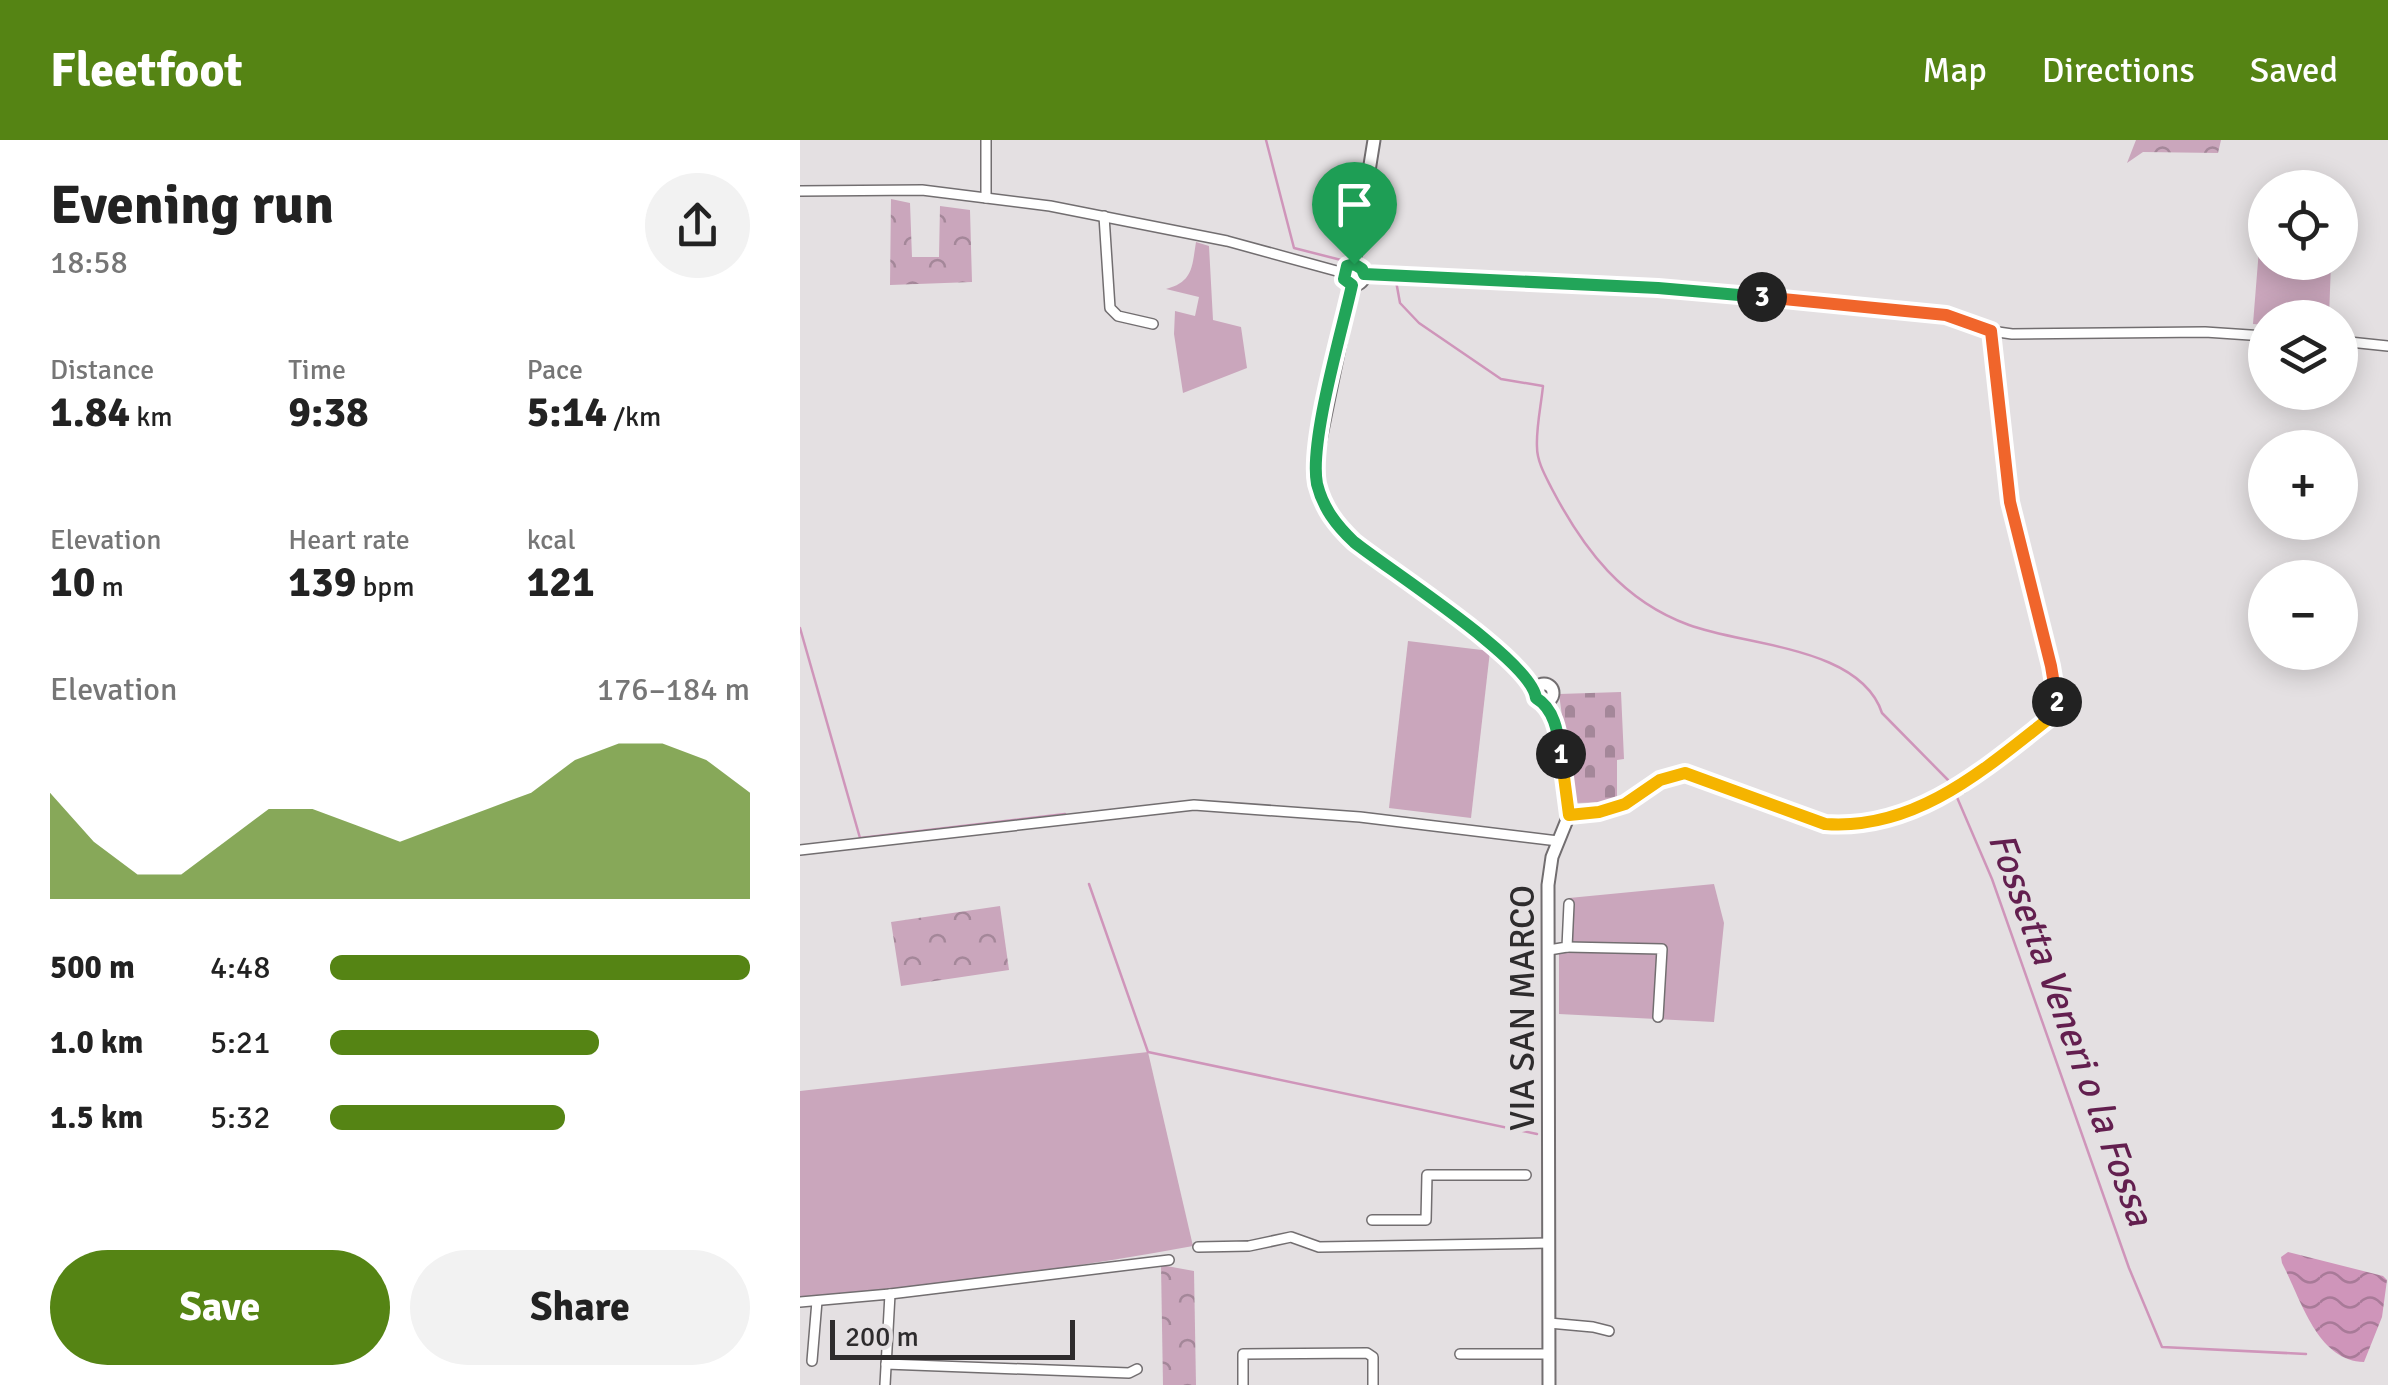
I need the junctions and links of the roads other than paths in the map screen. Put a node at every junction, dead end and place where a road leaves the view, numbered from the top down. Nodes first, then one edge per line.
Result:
1 (986, 140) edge
2 (1374, 140) edge
3 (800, 191) edge
4 (986, 198) junction
5 (1104, 216) junction
6 (1352, 265) junction
7 (1364, 274) junction
8 (1352, 285) junction
9 (1153, 324) dead end
10 (1991, 331) junction
11 (2248, 335) edge
12 (2358, 343) edge
13 (2388, 346) edge
14 (1569, 815) junction
15 (1558, 841) junction
16 (800, 850) edge
17 (1568, 904) dead end
18 (1568, 947) junction
19 (1549, 950) junction
20 (1658, 1017) dead end
21 (1549, 1174) junction
22 (1372, 1220) dead end
23 (1549, 1243) junction
24 (1198, 1247) dead end
25 (1168, 1260) dead end
26 (890, 1294) junction
27 (817, 1300) junction
28 (800, 1302) edge
29 (1549, 1323) junction
30 (1609, 1332) dead end
31 (1460, 1354) dead end
32 (1549, 1354) junction
33 (812, 1361) dead end
34 (886, 1364) junction
35 (1137, 1368) dead end
36 (885, 1385) edge
37 (1243, 1385) edge
38 (1373, 1385) edge
39 (1549, 1385) edge

1 - 4 street
2 - 6 street
3 - 4 street
4 - 5 street
5 - 6 street
5 - 9 street
6 - 7 street
6 - 8 street
7 - 8 street
7 - 10 street
8 - 14 street
10 - 11 street
10 - 14 street
12 - 13 street
14 - 15 street, VIA SAN MARCO
15 - 16 street
15 - 19 street, VIA SAN MARCO
17 - 18 street
18 - 19 street
18 - 20 street
19 - 21 street, VIA SAN MARCO
21 - 22 street
21 - 23 street, VIA SAN MARCO
23 - 24 street
23 - 29 street, VIA SAN MARCO
25 - 26 street
26 - 27 street
26 - 34 street
27 - 28 street
27 - 33 street
29 - 30 street
29 - 32 street, VIA SAN MARCO
31 - 32 street
32 - 39 street, VIA SAN MARCO
34 - 35 street
34 - 36 street
37 - 38 street

